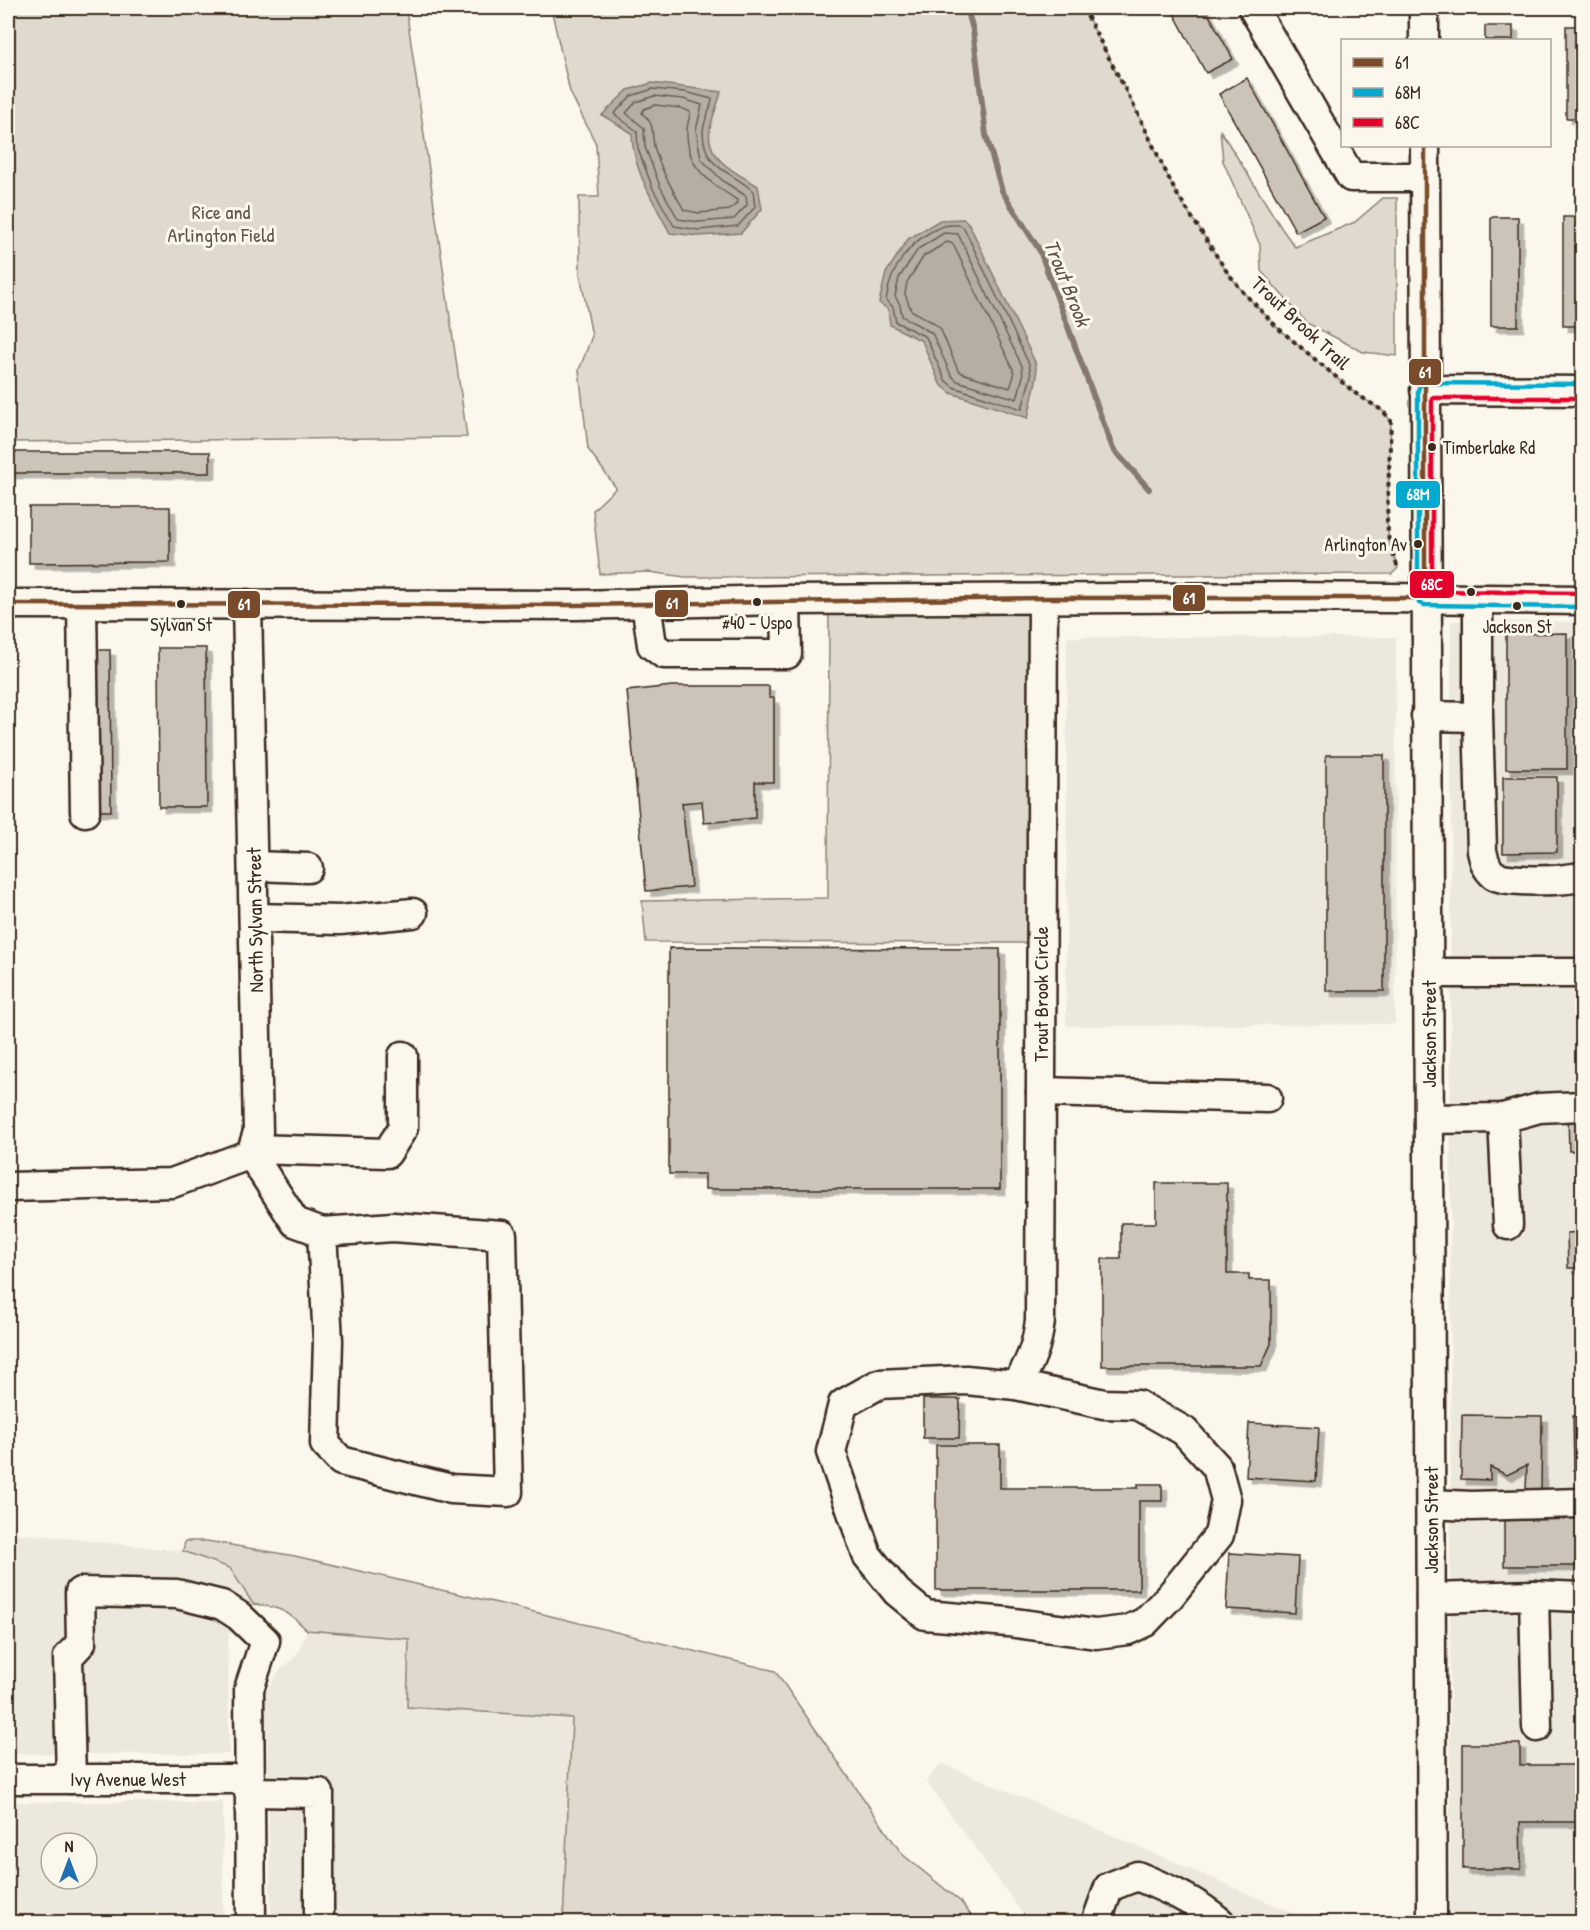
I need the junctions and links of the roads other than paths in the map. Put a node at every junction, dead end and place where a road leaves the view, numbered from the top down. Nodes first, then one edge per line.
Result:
1 (1253, 8) edge
2 (1424, 8) edge
3 (1424, 39) edge
4 (1425, 147) edge
5 (1425, 177) junction
6 (1425, 390) junction
7 (1582, 391) edge
8 (1043, 598) junction
9 (1425, 598) junction
10 (786, 600) junction
11 (1478, 600) junction
12 (1582, 600) edge
13 (646, 603) junction
14 (8, 604) edge
15 (82, 604) junction
16 (247, 604) junction
17 (1426, 716) junction
18 (1478, 717) junction
19 (85, 812) dead end
20 (254, 866) junction
21 (308, 868) dead end
22 (1582, 876) edge
23 (413, 913) dead end
24 (255, 918) junction
25 (1428, 973) junction
26 (1582, 973) edge
27 (403, 1056) dead end
28 (1041, 1092) junction
29 (1267, 1098) dead end
30 (1582, 1106) edge
31 (1503, 1118) junction
32 (1429, 1119) junction
33 (252, 1152) junction
34 (8, 1186) edge
35 (1508, 1225) dead end
36 (322, 1232) junction
37 (1016, 1385) junction
38 (1582, 1503) edge
39 (1431, 1504) junction
40 (1534, 1595) junction
41 (1582, 1597) edge
42 (1431, 1598) junction
43 (1537, 1727) dead end
44 (8, 1779) edge
45 (72, 1779) junction
46 (249, 1785) junction
47 (250, 1923) edge
48 (319, 1923) edge
49 (1098, 1923) edge
50 (1220, 1923) edge
51 (1432, 1923) edge

1 - 5 street
2 - 3 street
4 - 5 street, Jackson Street
5 - 6 street, Jackson Street
6 - 7 street
6 - 9 street, Jackson Street
8 - 9 street
8 - 10 street
8 - 28 street, Trout Brook Circle
9 - 11 street
9 - 17 street, Jackson Street
10 - 13 street
10 - 13 street
11 - 12 street
11 - 18 street
13 - 16 street
14 - 15 street
15 - 16 street
15 - 19 street
16 - 20 street, North Sylvan Street
17 - 18 street
17 - 25 street, Jackson Street
18 - 22 street
20 - 21 street
20 - 24 street, North Sylvan Street
23 - 24 street
24 - 33 street, North Sylvan Street
25 - 26 street
25 - 32 street, Jackson Street
27 - 33 street
28 - 29 street
28 - 37 street, Trout Brook Circle
30 - 31 street
31 - 32 street
31 - 35 street
32 - 39 street, Jackson Street
33 - 34 street
33 - 36 street
36 - 36 street
37 - 37 street
38 - 39 street
39 - 42 street, Jackson Street
40 - 41 street
40 - 42 street
40 - 43 street
42 - 51 street, Jackson Street
44 - 45 street, Ivy Avenue West
45 - 46 street, Ivy Avenue West
45 - 46 street
46 - 47 street
46 - 48 street, Ivy Avenue West
49 - 50 street

